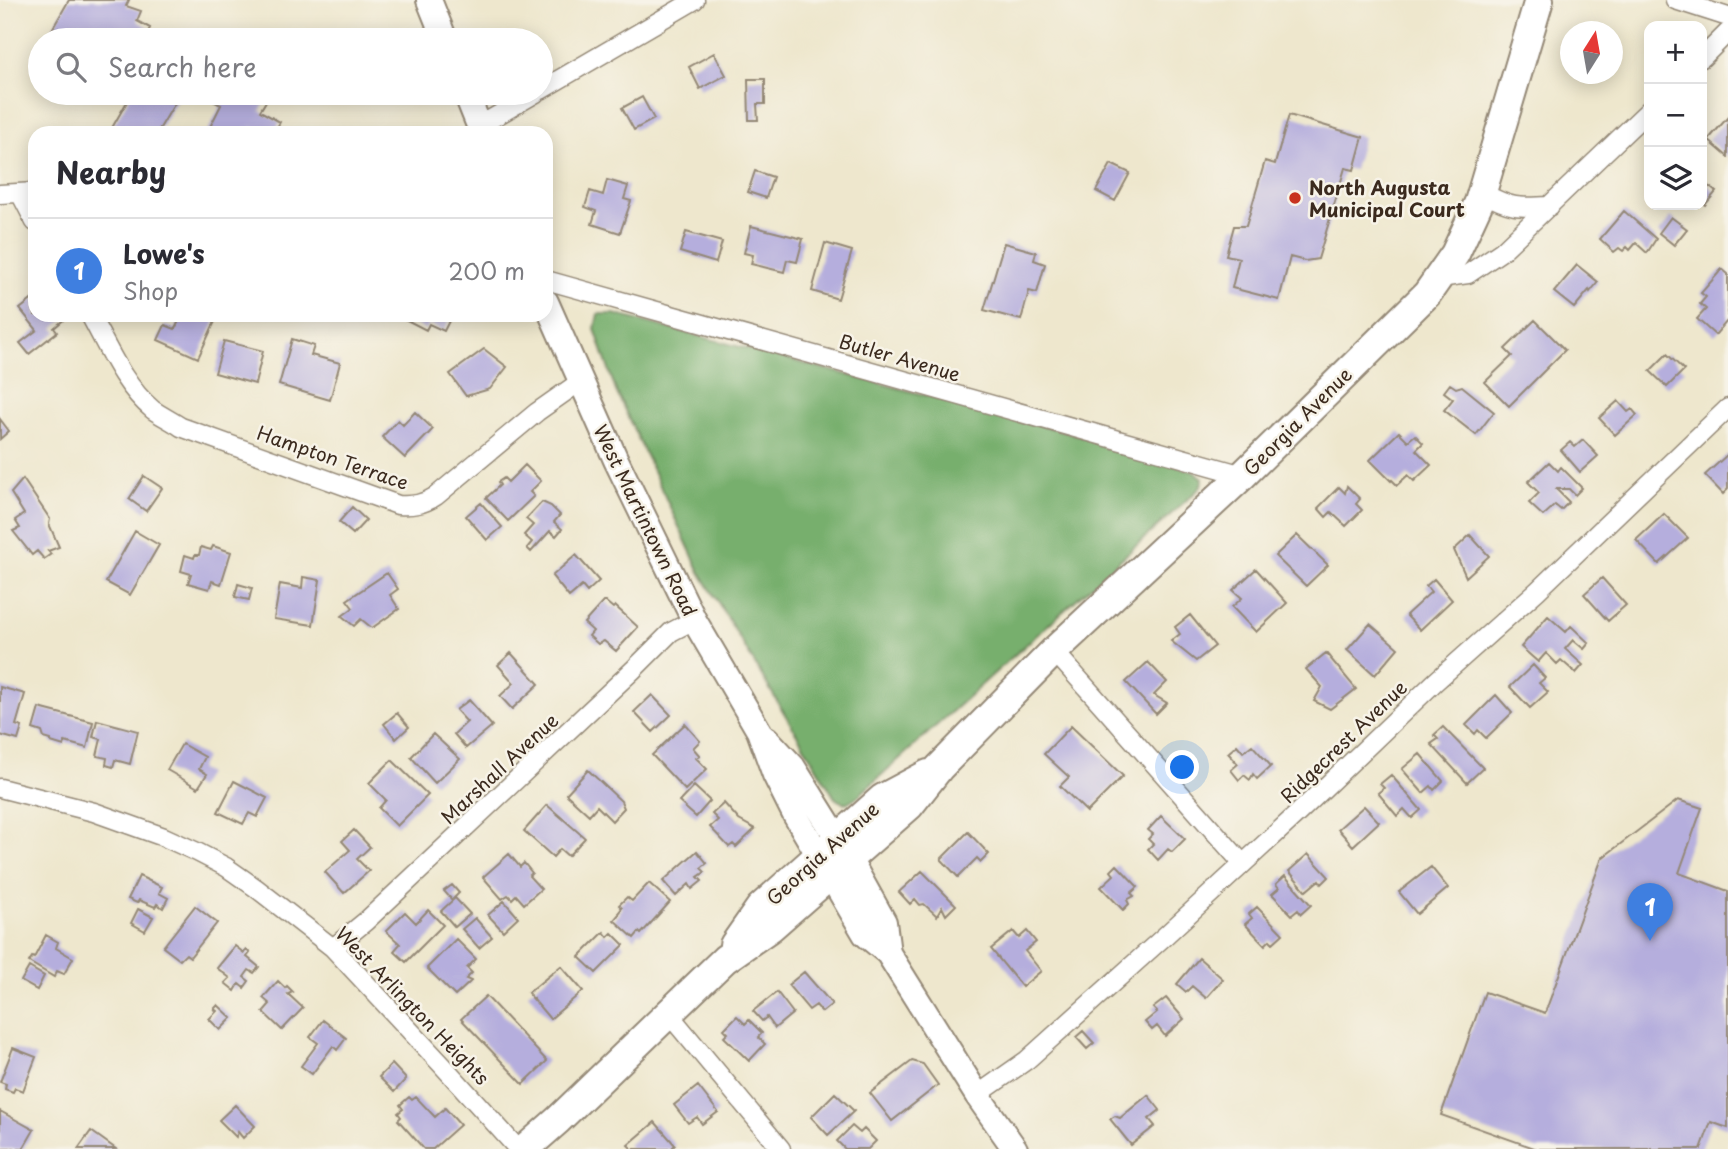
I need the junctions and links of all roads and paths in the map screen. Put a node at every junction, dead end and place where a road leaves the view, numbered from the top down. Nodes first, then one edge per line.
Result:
1 (429, 0) edge
2 (695, 0) edge
3 (1539, 0) edge
4 (1675, 0) edge
5 (1728, 17) edge
6 (440, 28) edge
7 (1728, 32) edge
8 (1707, 53) edge
9 (553, 83) edge
10 (471, 105) edge
11 (518, 105) edge
12 (1644, 115) edge
13 (479, 126) edge
14 (487, 126) edge
15 (1483, 192) junction
16 (27, 193) edge
17 (0, 194) edge
18 (1549, 206) junction
19 (1439, 278) junction
20 (553, 282) edge
21 (553, 318) edge
22 (94, 322) edge
23 (581, 381) junction
24 (1728, 408) edge
25 (1243, 475) junction
26 (694, 620) junction
27 (1054, 651) junction
28 (0, 788) edge
29 (834, 857) junction
30 (1243, 864) junction
31 (333, 948) junction
32 (668, 1013) junction
33 (977, 1095) junction
34 (518, 1149) edge
35 (525, 1149) edge
36 (781, 1149) edge
37 (1014, 1149) edge

1 - 6 main road
2 - 9 street
3 - 15 main road, Georgia Avenue
4 - 5 street
7 - 8 street
10 - 13 main road
11 - 14 street
12 - 18 street
15 - 18 street
15 - 19 main road, Georgia Avenue
16 - 17 street
18 - 19 street
19 - 25 main road, Georgia Avenue
20 - 25 street, Butler Avenue
21 - 23 main road, West Martintown Road
22 - 23 street, Hampton Terrace
23 - 26 main road, West Martintown Road
24 - 30 street, Ridgecrest Avenue
25 - 27 main road, Georgia Avenue
26 - 29 main road, West Martintown Road
26 - 31 street, Marshall Avenue
27 - 29 main road, Georgia Avenue
27 - 30 street
28 - 31 street, West Arlington Heights
29 - 32 main road, Georgia Avenue
29 - 33 main road, West Martintown Road
30 - 33 street, Ridgecrest Avenue
31 - 34 street, West Arlington Heights
32 - 35 main road, Georgia Avenue
32 - 36 street
33 - 37 main road, West Martintown Road

